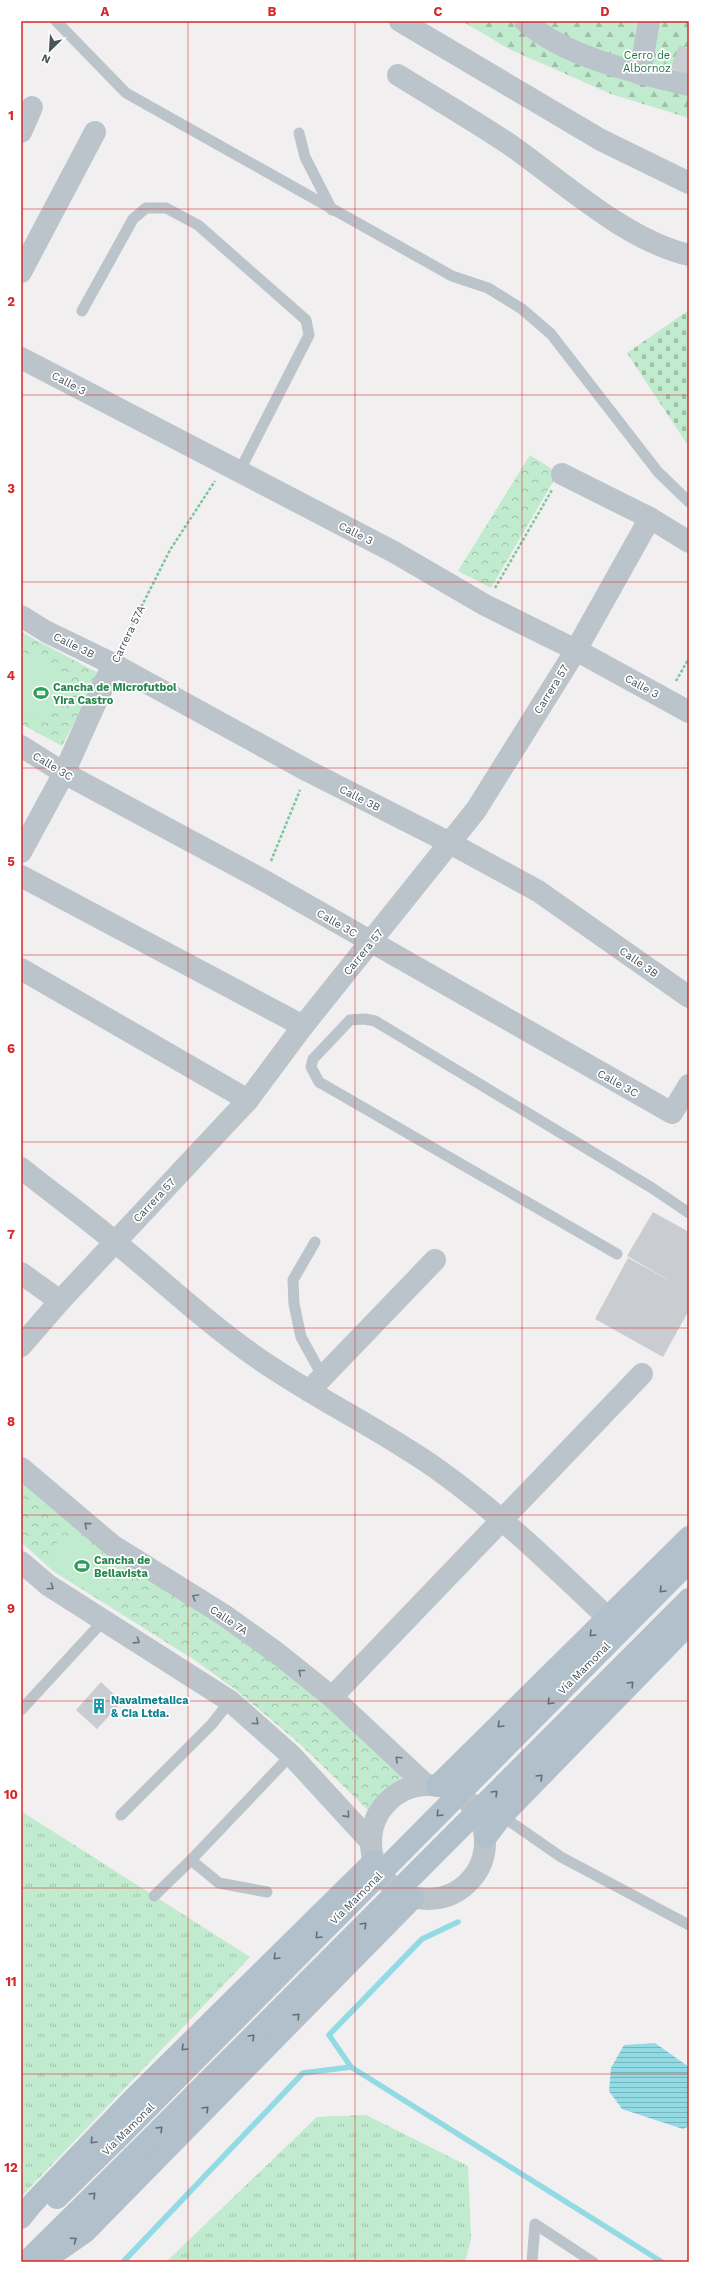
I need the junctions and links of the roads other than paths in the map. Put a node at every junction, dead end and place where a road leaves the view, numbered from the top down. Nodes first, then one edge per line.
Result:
1 (56, 21) edge
2 (400, 21) edge
3 (525, 21) edge
4 (649, 21) edge
5 (640, 74) junction
6 (398, 75) dead end
7 (689, 86) edge
8 (32, 107) dead end
9 (21, 132) edge
10 (96, 132) dead end
11 (299, 133) dead end
12 (689, 184) edge
13 (332, 210) junction
14 (689, 255) edge
15 (21, 272) edge
16 (82, 311) dead end
17 (21, 358) edge
18 (231, 468) junction
19 (562, 474) road end
20 (689, 502) edge
21 (650, 518) junction
22 (689, 542) edge
23 (21, 616) edge
24 (576, 650) junction
25 (113, 664) junction
26 (689, 712) edge
27 (21, 746) edge
28 (64, 773) junction
29 (450, 843) junction
30 (21, 852) edge
31 (21, 876) edge
32 (371, 943) junction
33 (21, 969) edge
34 (689, 997) edge
35 (303, 1026) junction
36 (689, 1085) edge
37 (248, 1100) junction
38 (21, 1168) edge
39 (689, 1213) edge
40 (115, 1242) junction
41 (315, 1242) dead end
42 (617, 1254) dead end
43 (435, 1260) dead end
44 (21, 1273) edge
45 (60, 1301) junction
46 (22, 1342) edge
47 (642, 1374) dead end
48 (316, 1384) junction
49 (21, 1468) edge
50 (502, 1519) junction
51 (689, 1537) edge
52 (21, 1562) edge
53 (689, 1562) edge
54 (689, 1599) edge
55 (608, 1618) junction
56 (104, 1620) junction
57 (689, 1624) edge
58 (332, 1697) junction
59 (230, 1701) junction
60 (21, 1710) edge
61 (291, 1755) junction
62 (432, 1786) junction
63 (121, 1815) dead end
64 (502, 1816) junction
65 (486, 1837) junction
66 (372, 1851) junction
67 (191, 1860) junction
68 (266, 1892) dead end
69 (154, 1896) dead end
70 (413, 1898) junction
71 (689, 1925) edge
72 (21, 2218) edge
73 (21, 2233) edge
74 (26, 2262) edge
75 (42, 2262) edge
76 (532, 2262) edge
77 (594, 2262) edge

1 - 13 lane
2 - 12 street
3 - 5 street
4 - 5 street
5 - 7 street
6 - 14 street
8 - 9 street
10 - 15 street
11 - 13 lane
13 - 20 lane
16 - 18 lane
17 - 18 street, Calle 3
18 - 24 street, Calle 3
19 - 21 street
21 - 22 street
21 - 24 street, Carrera 57
23 - 25 street, Calle 3B
24 - 26 street, Calle 3
24 - 29 street, Carrera 57
25 - 28 street, Carrera 57A
25 - 29 street, Calle 3B
27 - 28 street, Calle 3C
28 - 30 street, Carrera 57A
28 - 32 street, Calle 3C
29 - 32 street, Carrera 57
29 - 34 street, Calle 3B
31 - 35 street
32 - 35 street, Carrera 57
32 - 36 street, Calle 3C
33 - 37 street
35 - 37 street, Carrera 57
37 - 40 street, Carrera 57
38 - 40 street
39 - 42 lane
40 - 45 street, Carrera 57
40 - 48 street
41 - 48 lane
43 - 48 street
44 - 45 street
45 - 46 street, Carrera 57
47 - 50 street
48 - 50 street
58 -> 49 street, Calle 7A
50 - 55 street
50 - 58 street
51 - 55 main road
52 -> 56 street
53 -> 73 main road, Vía Mamonal, bridge
74 -> 54 main road, Vía Mamonal, bridge
55 -> 62 main road
56 -> 59 street
56 - 60 lane
64 -> 57 main road
62 -> 58 street, Calle 7A
59 -> 61 street
59 - 63 lane
61 -> 66 street
61 - 67 lane
62 - 65 street
62 - 66 street
64 - 65 main road
64 - 71 lane
65 - 70 street
66 - 70 street
66 -> 72 main road
67 - 68 lane
67 - 69 lane
75 -> 70 main road
76 - 77 lane

